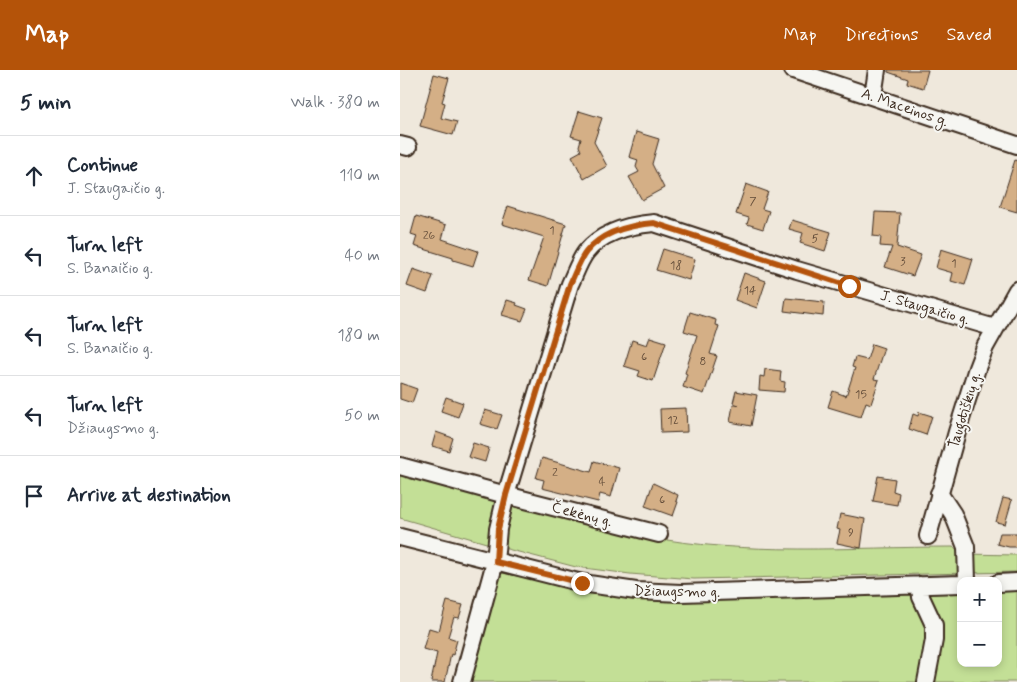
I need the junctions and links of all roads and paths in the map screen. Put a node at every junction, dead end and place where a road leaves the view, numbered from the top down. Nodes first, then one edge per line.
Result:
1 (793, 70) edge
2 (877, 70) edge
3 (873, 96) junction
4 (1017, 145) edge
5 (1017, 290) edge
6 (995, 328) junction
7 (400, 466) edge
8 (939, 494) junction
9 (506, 495) junction
10 (659, 534) dead end
11 (928, 536) dead end
12 (400, 537) edge
13 (496, 562) junction
14 (967, 577) edge
15 (1002, 582) edge
16 (1017, 582) edge
17 (957, 584) edge
18 (920, 585) junction
19 (462, 682) edge
20 (926, 682) edge

1 - 3 street, A. Maceinos g.
2 - 3 street
3 - 4 street, A. Maceinos g.
5 - 6 street, Taugotiškių g.
6 - 8 street, Taugotiškių g.
6 - 9 street, J. Staugaičio g.
7 - 9 street, Čekėnų g.
8 - 11 street, Taugotiškių g.
8 - 14 street
9 - 10 street, Čekėnų g.
9 - 13 street
12 - 13 street, Džiaugsmo g.
13 - 18 street, Džiaugsmo g.
13 - 19 street
15 - 16 street
17 - 18 street, Džiaugsmo g.
18 - 20 street

